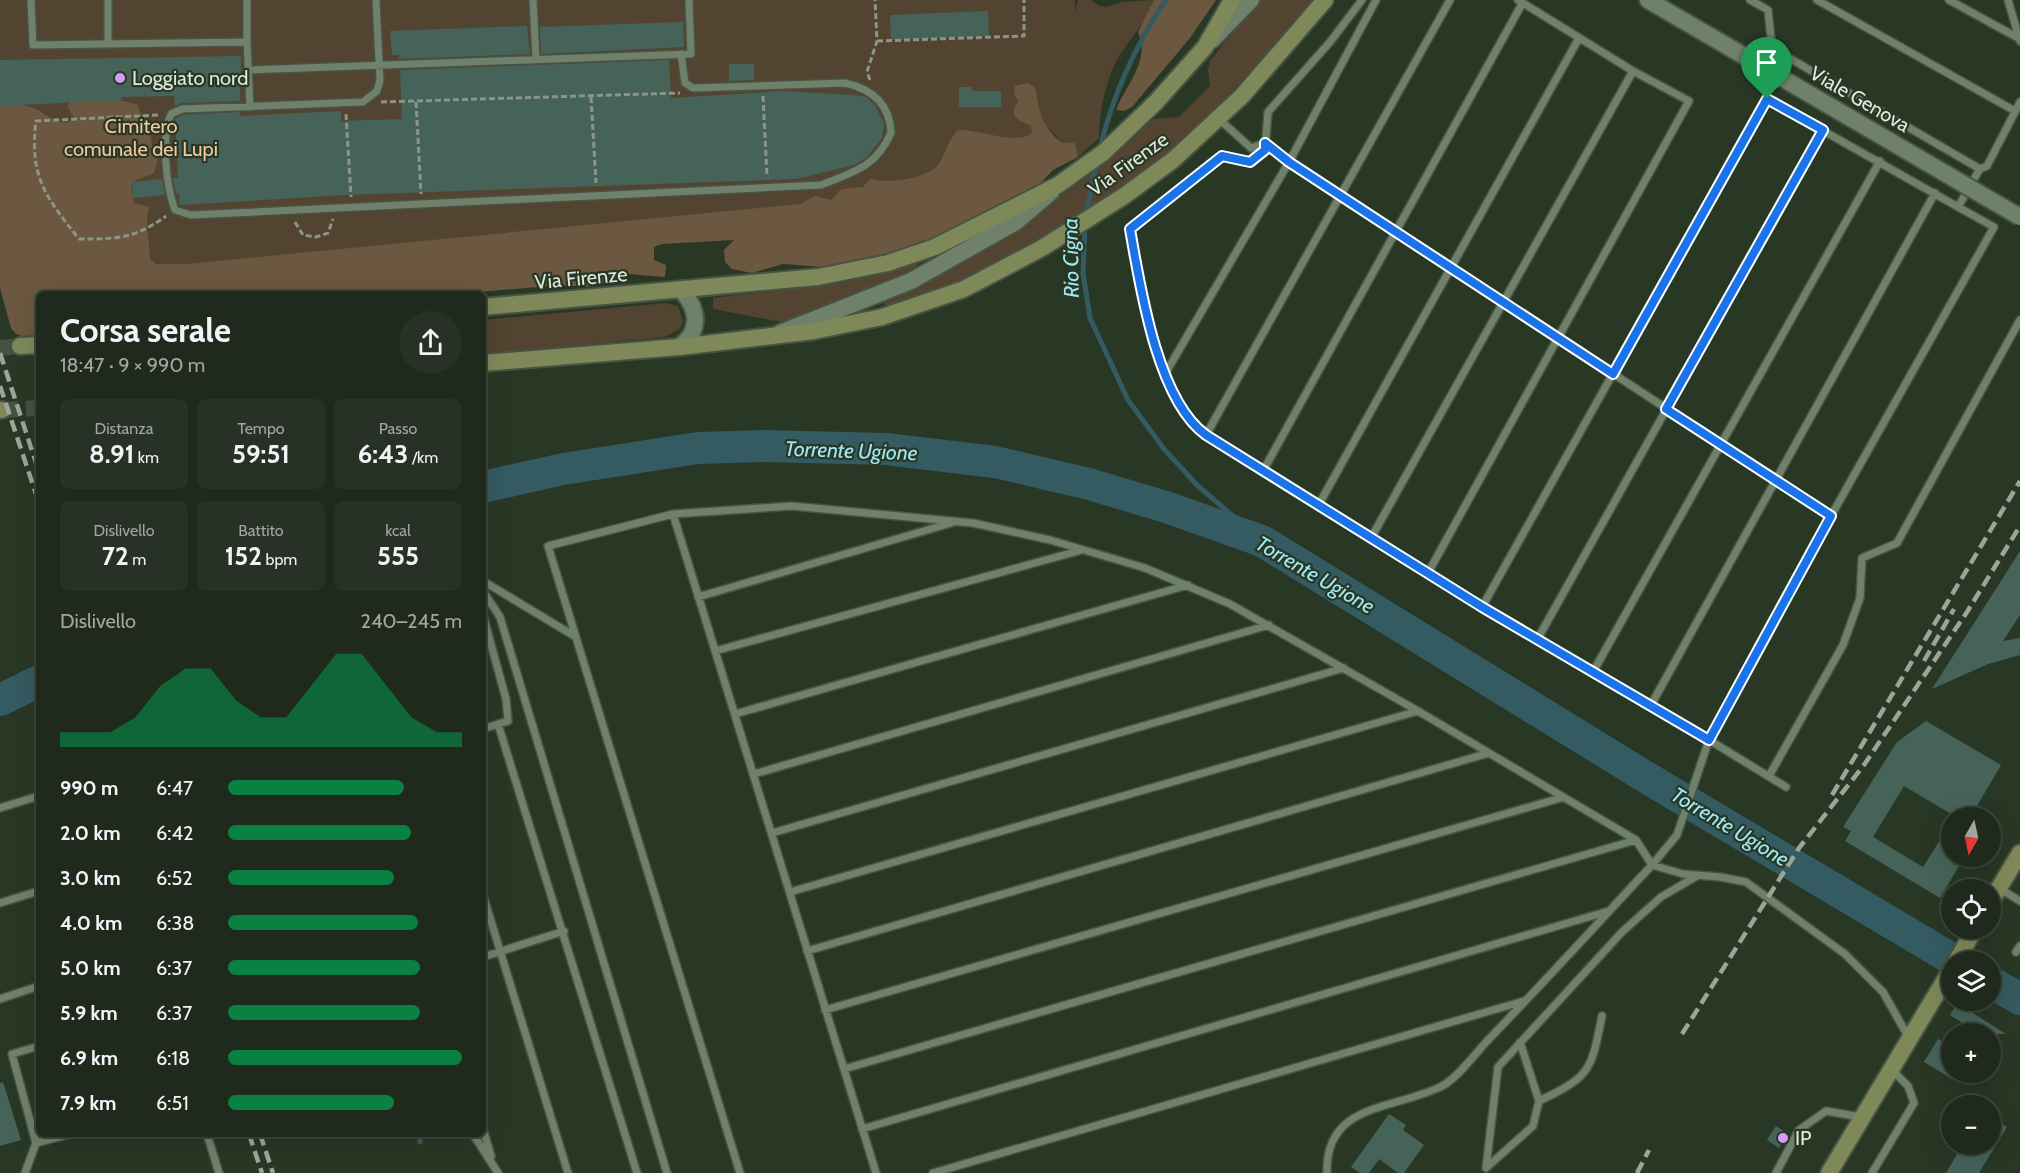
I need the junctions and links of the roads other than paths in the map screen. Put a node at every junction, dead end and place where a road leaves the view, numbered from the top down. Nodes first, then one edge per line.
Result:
1 (32, 0) edge
2 (108, 0) edge
3 (247, 0) edge
4 (376, 0) edge
5 (533, 0) edge
6 (689, 0) edge
7 (1232, 0) edge
8 (1251, 0) edge
9 (1326, 0) edge
10 (1362, 0) edge
11 (1376, 0) edge
12 (1450, 0) edge
13 (1648, 0) edge
14 (1750, 0) edge
15 (1817, 0) edge
16 (1949, 0) edge
17 (2008, 0) edge
18 (1520, 2) edge
19 (1579, 38) junction
20 (2020, 40) edge
21 (247, 42) junction
22 (108, 44) junction
23 (1205, 47) junction
24 (681, 54) junction
25 (536, 58) junction
26 (379, 65) junction
27 (249, 70) junction
28 (1633, 70) junction
29 (2020, 102) edge
30 (250, 106) junction
31 (2015, 111) junction
32 (1219, 119) junction
33 (1823, 130) junction
34 (1265, 143) junction
35 (1880, 161) junction
36 (1289, 162) junction
37 (1980, 169) junction
38 (1974, 179) dead end
39 (1058, 185) junction
40 (1935, 193) junction
41 (1966, 193) dead end
42 (1340, 196) junction
43 (1958, 207) junction
44 (2020, 216) edge
45 (1396, 232) junction
46 (1451, 268) junction
47 (682, 291) junction
48 (1503, 302) junction
49 (486, 307) edge
50 (2020, 320) edge
51 (774, 335) junction
52 (1558, 338) junction
53 (36, 345) edge
54 (20, 346) tunnel mouth
55 (679, 347) junction
56 (486, 363) edge
57 (1165, 374) junction
58 (1613, 374) junction
59 (1666, 409) junction
60 (1206, 435) junction
61 (1721, 444) junction
62 (1263, 471) junction
63 (1776, 480) junction
64 (1318, 506) junction
65 (673, 514) junction
66 (1831, 516) junction
67 (957, 521) junction
68 (1371, 538) junction
69 (1085, 549) junction
70 (1428, 573) junction
71 (486, 583) edge
72 (1188, 585) junction
73 (486, 596) edge
74 (698, 597) junction
75 (1482, 607) junction
76 (1269, 625) junction
77 (486, 626) edge
78 (576, 638) junction
79 (1537, 640) junction
80 (715, 651) junction
81 (1344, 668) junction
82 (1593, 672) junction
83 (1651, 705) junction
84 (1418, 711) junction
85 (735, 714) junction
86 (498, 724) junction
87 (486, 728) edge
88 (1709, 740) junction
89 (1489, 753) junction
90 (754, 774) junction
91 (1769, 776) junction
92 (1786, 787) dead end
93 (36, 797) edge
94 (1564, 797) junction
95 (0, 808) edge
96 (772, 833) junction
97 (1636, 840) junction
98 (2020, 853) edge
99 (1652, 865) junction
100 (1697, 876) junction
101 (2001, 886) edge
102 (36, 892) edge
103 (790, 892) junction
104 (2001, 897) edge
105 (2020, 901) edge
106 (0, 903) edge
107 (486, 904) edge
108 (1609, 911) junction
109 (564, 931) junction
110 (501, 951) junction
111 (807, 951) junction
112 (486, 956) edge
113 (1941, 986) edge
114 (36, 987) edge
115 (0, 999) edge
116 (1525, 1001) junction
117 (825, 1010) junction
118 (1602, 1016) dead end
119 (1909, 1038) junction
120 (1520, 1042) junction
121 (36, 1047) edge
122 (1891, 1069) junction
123 (844, 1070) junction
124 (1539, 1101) junction
125 (1863, 1117) junction
126 (862, 1129) junction
127 (59, 1137) edge
128 (208, 1137) edge
129 (475, 1137) edge
130 (486, 1137) edge
131 (36, 1143) junction
132 (493, 1161) junction
133 (1486, 1170) edge
134 (25, 1173) edge
135 (219, 1173) edge
136 (498, 1173) edge
137 (568, 1173) edge
138 (638, 1173) edge
139 (667, 1173) edge
140 (740, 1173) edge
141 (876, 1173) edge
142 (933, 1173) edge
143 (1327, 1173) edge
144 (1776, 1173) edge
145 (1829, 1173) edge
146 (1872, 1173) edge

1 - 22 lane
2 - 22 lane
3 - 21 lane
4 - 26 lane
5 - 25 lane
6 - 24 lane
7 - 23 main road, Via Firenze
8 - 23 street, Via Firenze
9 - 32 main road, Via Firenze
10 - 34 lane
11 - 36 lane
12 - 42 lane
13 - 44 street, Viale Genova, bridge
14 - 37 lane
15 - 31 lane
16 - 20 lane
17 - 20 lane
18 - 19 lane
18 - 45 lane
19 - 28 lane
19 - 46 lane
21 - 22 lane
21 - 27 lane
23 - 39 main road, Via Firenze
24 - 25 lane
24 - 30 lane
25 - 26 lane
26 - 27 lane
26 - 30 lane
27 - 30 lane
28 - 48 lane
28 - 52 lane
29 - 31 lane
31 - 37 lane
32 - 34 lane
32 - 51 main road, Via Firenze
33 - 35 lane
33 - 58 lane
33 - 59 lane
34 - 36 lane
34 - 57 lane
35 - 40 lane
35 - 61 lane
36 - 42 lane
36 - 57 lane
37 - 38 lane
39 - 47 main road, Via Firenze
39 - 51 street, Via Firenze
40 - 43 lane
40 - 63 lane
41 - 43 lane
42 - 45 lane
42 - 60 lane
43 - 66 lane
45 - 46 lane
45 - 62 lane
46 - 48 lane
46 - 64 lane
47 - 49 main road, Via Firenze
47 - 55 street
48 - 52 lane
48 - 68 lane
50 - 91 lane
51 - 55 main road, Via Firenze
52 - 58 lane
52 - 70 lane
53 - 54 main road
55 - 56 main road, Via Firenze
57 - 60 lane
58 - 59 lane
58 - 75 lane
59 - 61 lane
59 - 79 lane
60 - 62 lane
61 - 63 lane
61 - 82 lane
62 - 64 lane
63 - 66 lane
63 - 83 lane
64 - 68 lane
65 - 67 lane
65 - 74 lane
65 - 78 lane
66 - 88 lane
67 - 69 lane
67 - 74 lane
68 - 70 lane
69 - 72 lane
69 - 80 lane
70 - 75 lane
71 - 78 lane
72 - 76 lane
72 - 85 lane
73 - 139 lane
74 - 80 lane
75 - 79 lane
76 - 81 lane
76 - 90 lane
77 - 86 lane
78 - 140 lane
79 - 82 lane
80 - 85 lane
81 - 84 lane
81 - 96 lane
82 - 83 lane
83 - 88 lane
84 - 89 lane
84 - 103 lane
85 - 90 lane
86 - 87 lane
86 - 109 lane
88 - 91 lane
88 - 99 lane
89 - 94 lane
89 - 111 lane
90 - 96 lane
91 - 92 lane
93 - 95 lane
94 - 97 lane
94 - 117 lane
96 - 103 lane
97 - 99 lane
97 - 123 lane
98 - 101 main road
99 - 100 lane
99 - 108 lane
100 - 119 lane
100 - 120 lane
102 - 106 lane
103 - 111 lane
104 - 105 lane
107 - 110 lane
108 - 116 lane
108 - 126 lane
109 - 110 lane
109 - 138 lane
110 - 112 lane
110 - 137 lane
111 - 117 lane
113 - 119 main road
114 - 115 lane
116 - 142 lane
116 - 143 lane
117 - 123 lane
118 - 124 lane
119 - 122 main road
120 - 124 lane
120 - 133 lane
121 - 131 lane
122 - 125 main road
122 - 146 lane
123 - 126 lane
124 - 133 lane
125 - 144 lane
125 - 145 main road
126 - 141 lane
127 - 131 lane
128 - 135 lane
129 - 132 lane
130 - 132 lane
131 - 134 lane
132 - 136 lane

